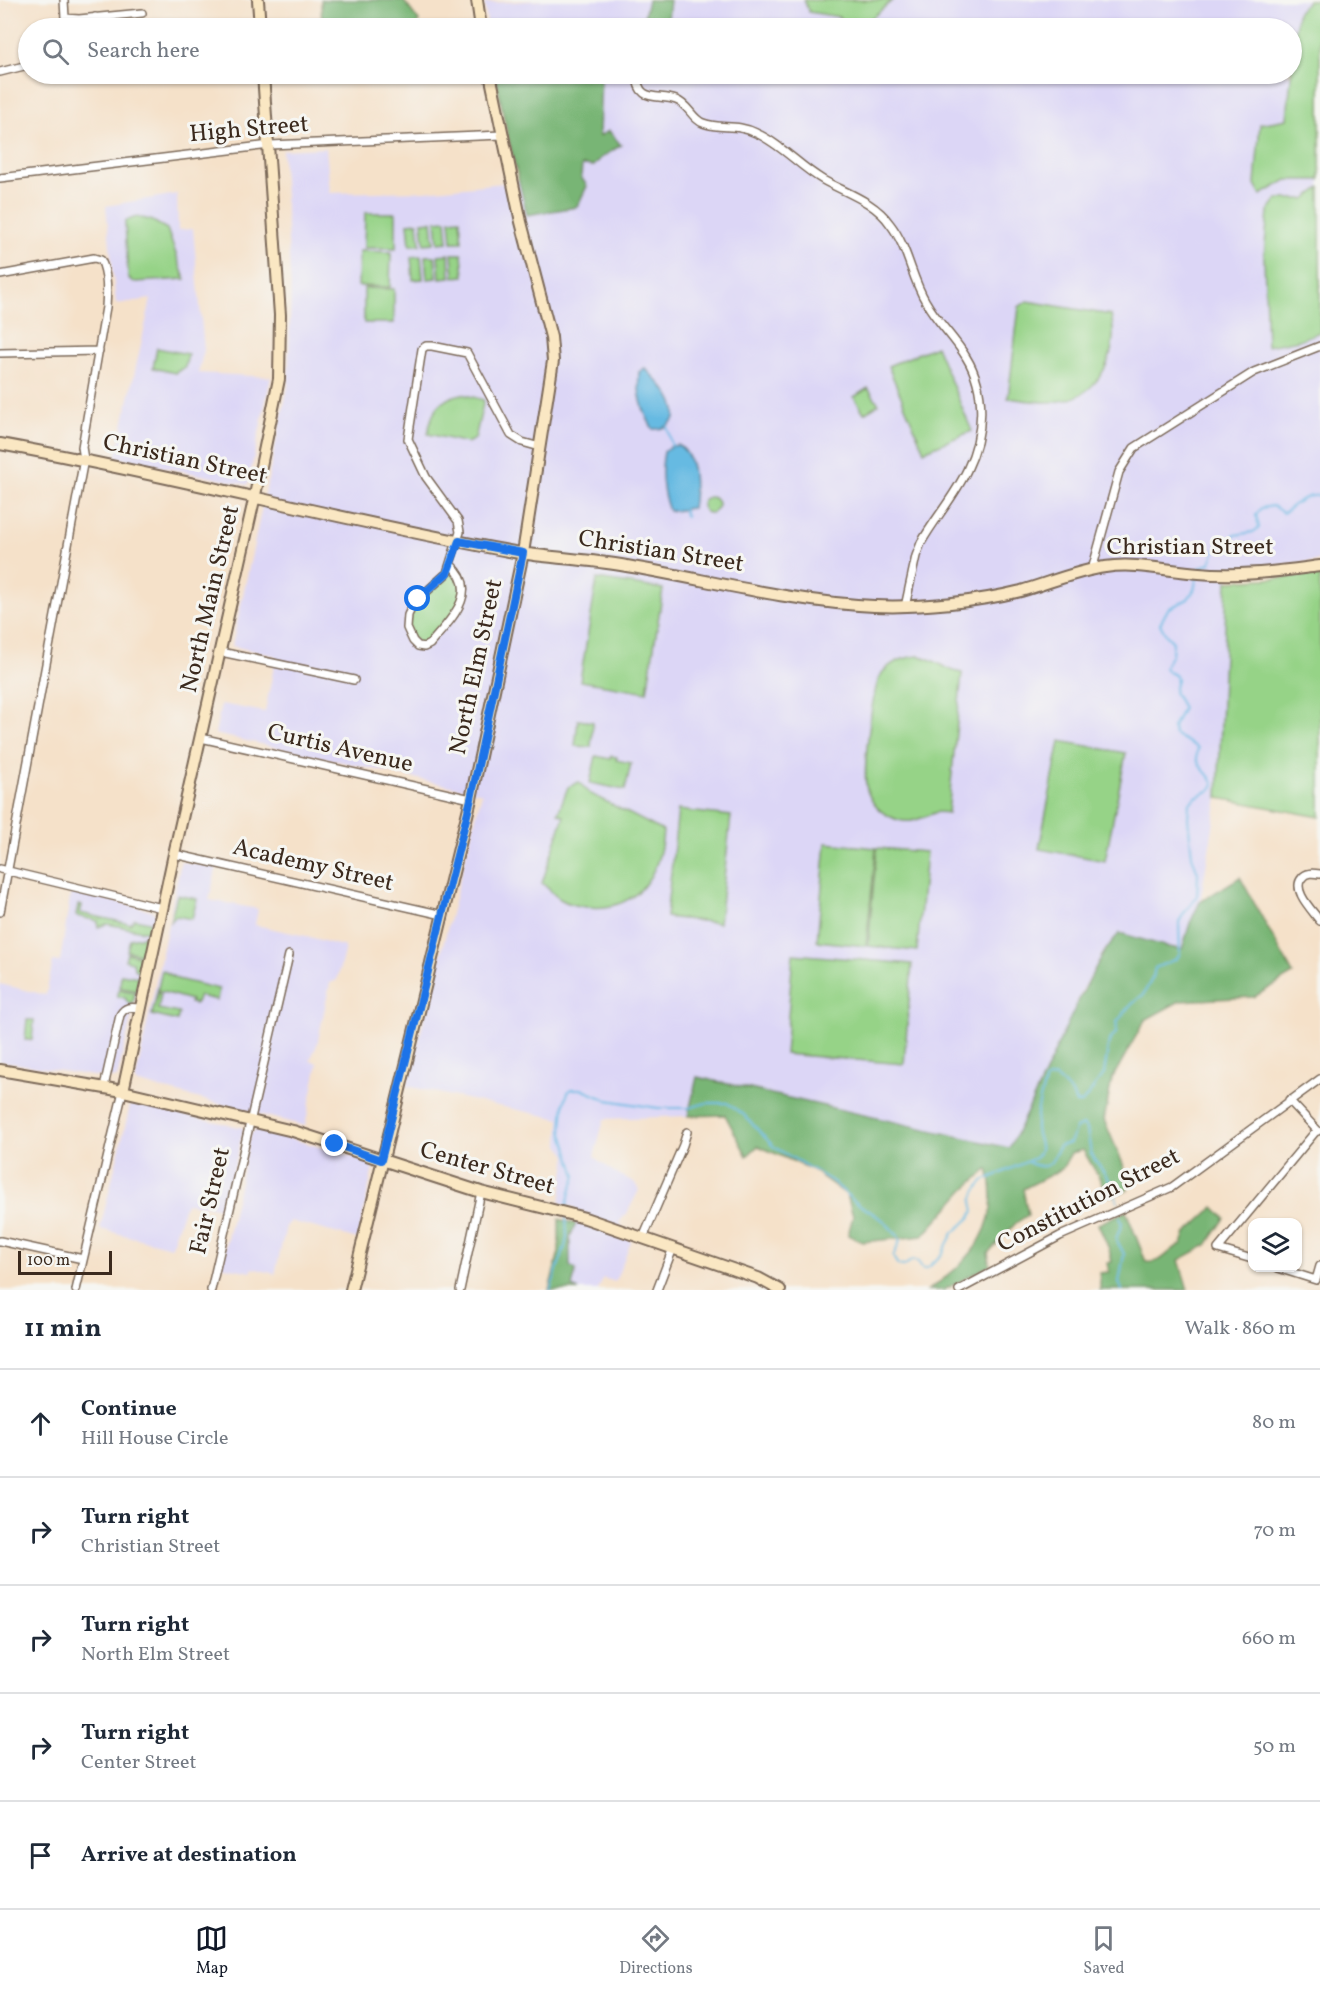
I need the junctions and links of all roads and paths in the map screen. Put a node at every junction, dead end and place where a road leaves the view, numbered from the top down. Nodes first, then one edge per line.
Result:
1 (64, 0) edge
2 (258, 0) edge
3 (477, 0) edge
4 (142, 13) dead end
5 (112, 16) joint
6 (95, 17) joint
7 (259, 18) edge
8 (480, 18) edge
9 (18, 68) edge
10 (0, 72) edge
11 (264, 84) edge
12 (492, 84) edge
13 (639, 84) edge
14 (502, 135) junction
15 (270, 145) junction
16 (0, 178) edge
17 (0, 275) edge
18 (1320, 346) edge
19 (99, 351) junction
20 (0, 353) edge
21 (0, 444) edge
22 (540, 447) junction
23 (84, 459) junction
24 (255, 496) junction
25 (459, 541) junction
26 (523, 553) junction
27 (451, 565) junction
28 (1320, 566) edge
29 (1092, 570) junction
30 (905, 607) junction
31 (221, 652) junction
32 (354, 680) dead end
33 (201, 738) junction
34 (471, 799) junction
35 (174, 854) junction
36 (4, 870) edge
37 (1320, 874) edge
38 (162, 908) junction
39 (0, 912) edge
40 (443, 915) junction
41 (1320, 921) edge
42 (289, 955) dead end
43 (141, 1008) junction
44 (0, 1070) edge
45 (1320, 1079) edge
46 (104, 1087) junction
47 (123, 1091) junction
48 (1289, 1100) junction
49 (250, 1120) junction
50 (1318, 1131) edge
51 (687, 1132) dead end
52 (381, 1160) junction
53 (481, 1192) junction
54 (643, 1238) junction
55 (0, 1241) edge
56 (673, 1248) junction
57 (1248, 1258) edge
58 (83, 1259) junction
59 (1320, 1266) edge
60 (1291, 1272) edge
61 (775, 1288) edge
62 (76, 1290) edge
63 (212, 1290) edge
64 (351, 1290) edge
65 (459, 1290) edge
66 (657, 1290) edge
67 (959, 1290) edge

1 - 6 street
2 - 7 main road
3 - 8 main road
4 - 5 street
5 - 6 street
9 - 10 street
11 - 15 main road, North Main Street
12 - 14 main road, North Elm Street
13 - 30 street
14 - 15 street, High Street
14 - 22 main road, North Elm Street
15 - 16 street, High Street
15 - 24 main road, North Main Street
17 - 19 street
18 - 29 street
19 - 20 street
19 - 23 street
21 - 23 main road, Christian Street
22 - 25 street
22 - 26 main road, North Elm Street
23 - 24 main road, Christian Street
23 - 36 street
24 - 25 main road, Christian Street
24 - 31 main road, North Main Street
25 - 26 main road, Christian Street
25 - 27 street
26 - 30 main road, Christian Street
26 - 34 main road, North Elm Street
27 - 27 street
28 - 29 main road, Christian Street
29 - 30 main road, Christian Street
31 - 32 street
31 - 33 main road, North Main Street
33 - 34 street, Curtis Avenue
33 - 35 main road, North Main Street
34 - 40 main road, North Elm Street
35 - 38 main road, North Main Street
35 - 40 street, Academy Street
36 - 38 street
36 - 39 street
37 - 41 street
38 - 43 main road, North Main Street
40 - 52 main road, North Elm Street
42 - 49 street, Fair Street
43 - 46 street
43 - 47 main road, North Main Street
44 - 46 main road, Center Street
45 - 48 street, Constitution Street
46 - 47 main road, Center Street
47 - 49 main road, Center Street
47 - 58 street
48 - 50 street
48 - 67 street, Constitution Street
49 - 52 main road, Center Street
49 - 63 street, Fair Street
50 - 57 street
51 - 54 street
52 - 53 main road, Center Street
52 - 64 main road, North Elm Street
53 - 54 main road, Center Street
53 - 65 street
54 - 56 main road, Center Street
55 - 58 street
56 - 61 main road, Center Street
56 - 66 street
58 - 62 street
59 - 60 street

